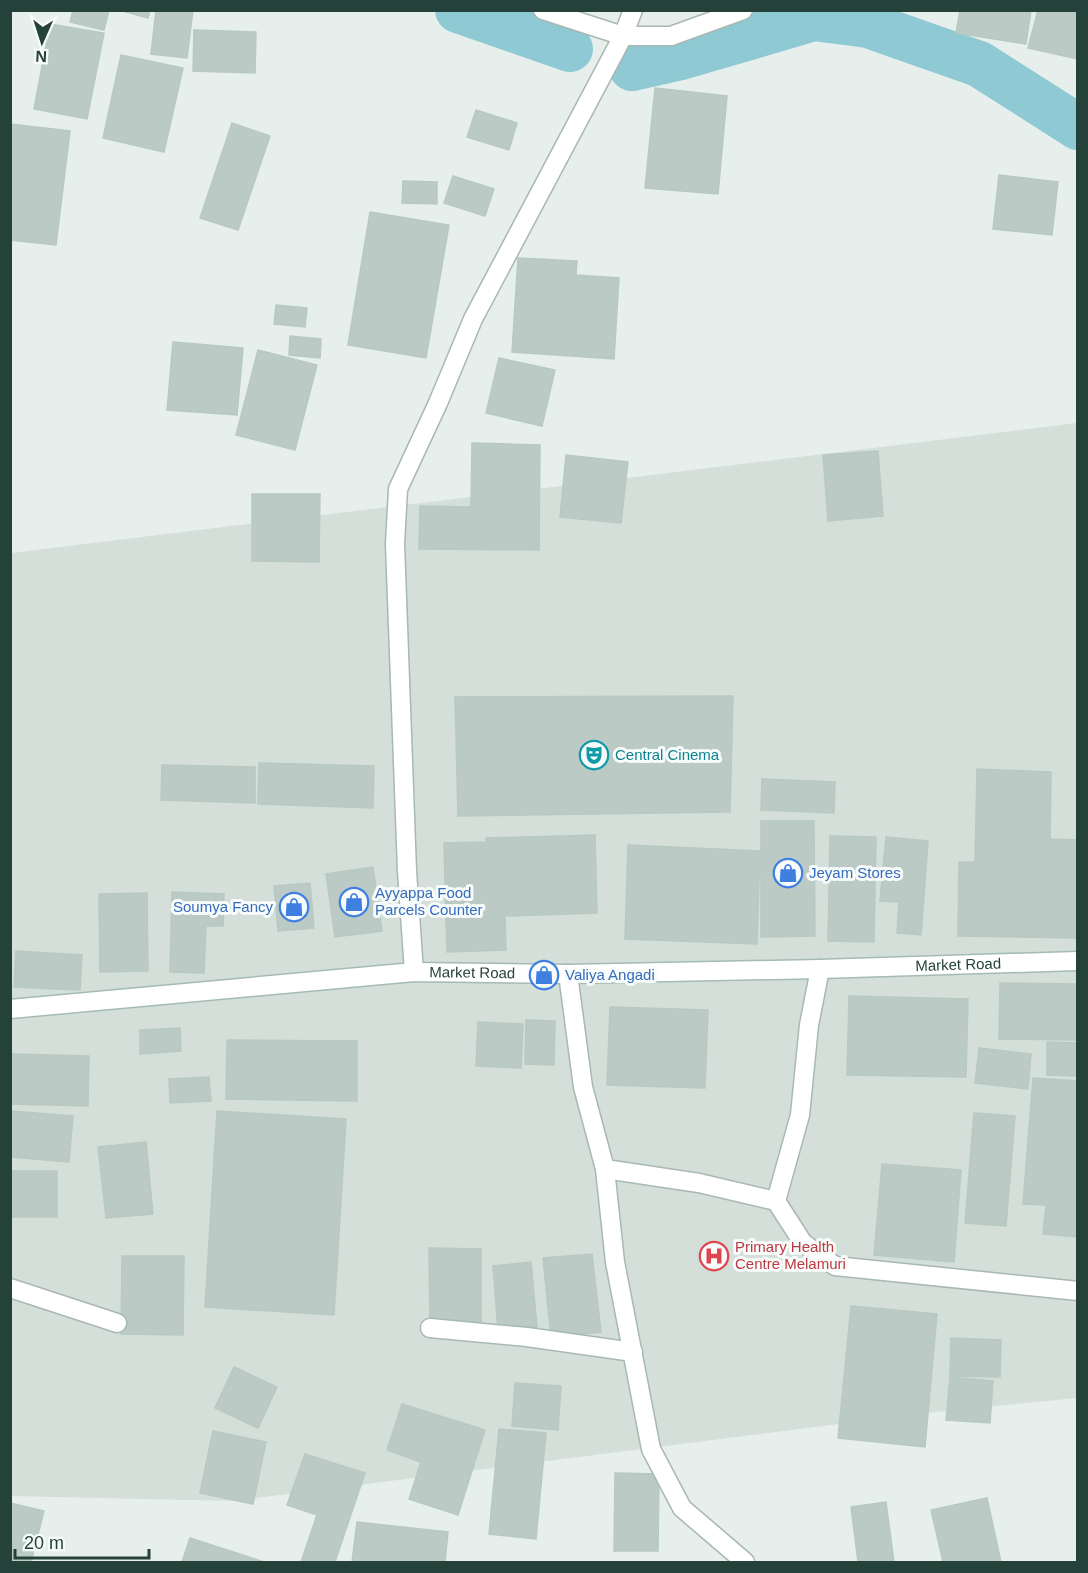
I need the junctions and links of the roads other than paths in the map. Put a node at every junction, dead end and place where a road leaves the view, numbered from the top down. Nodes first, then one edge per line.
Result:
1 (543, 10) edge
2 (633, 10) edge
3 (742, 10) edge
4 (623, 36) junction
5 (1077, 961) edge
6 (820, 969) junction
7 (414, 972) junction
8 (568, 974) junction
9 (10, 1009) edge
10 (605, 1169) junction
11 (776, 1201) junction
12 (10, 1288) edge
13 (1077, 1291) edge
14 (117, 1323) dead end
15 (430, 1328) dead end
16 (633, 1352) junction
17 (745, 1563) edge

1 - 4 street
2 - 4 street
3 - 4 street
4 - 7 street
5 - 6 street, Market Road
6 - 8 street, Market Road
6 - 11 street
7 - 8 street, Market Road
7 - 9 street, Market Road
8 - 10 street
10 - 11 street
10 - 16 street
11 - 13 street
12 - 14 street
15 - 16 street
16 - 17 street

